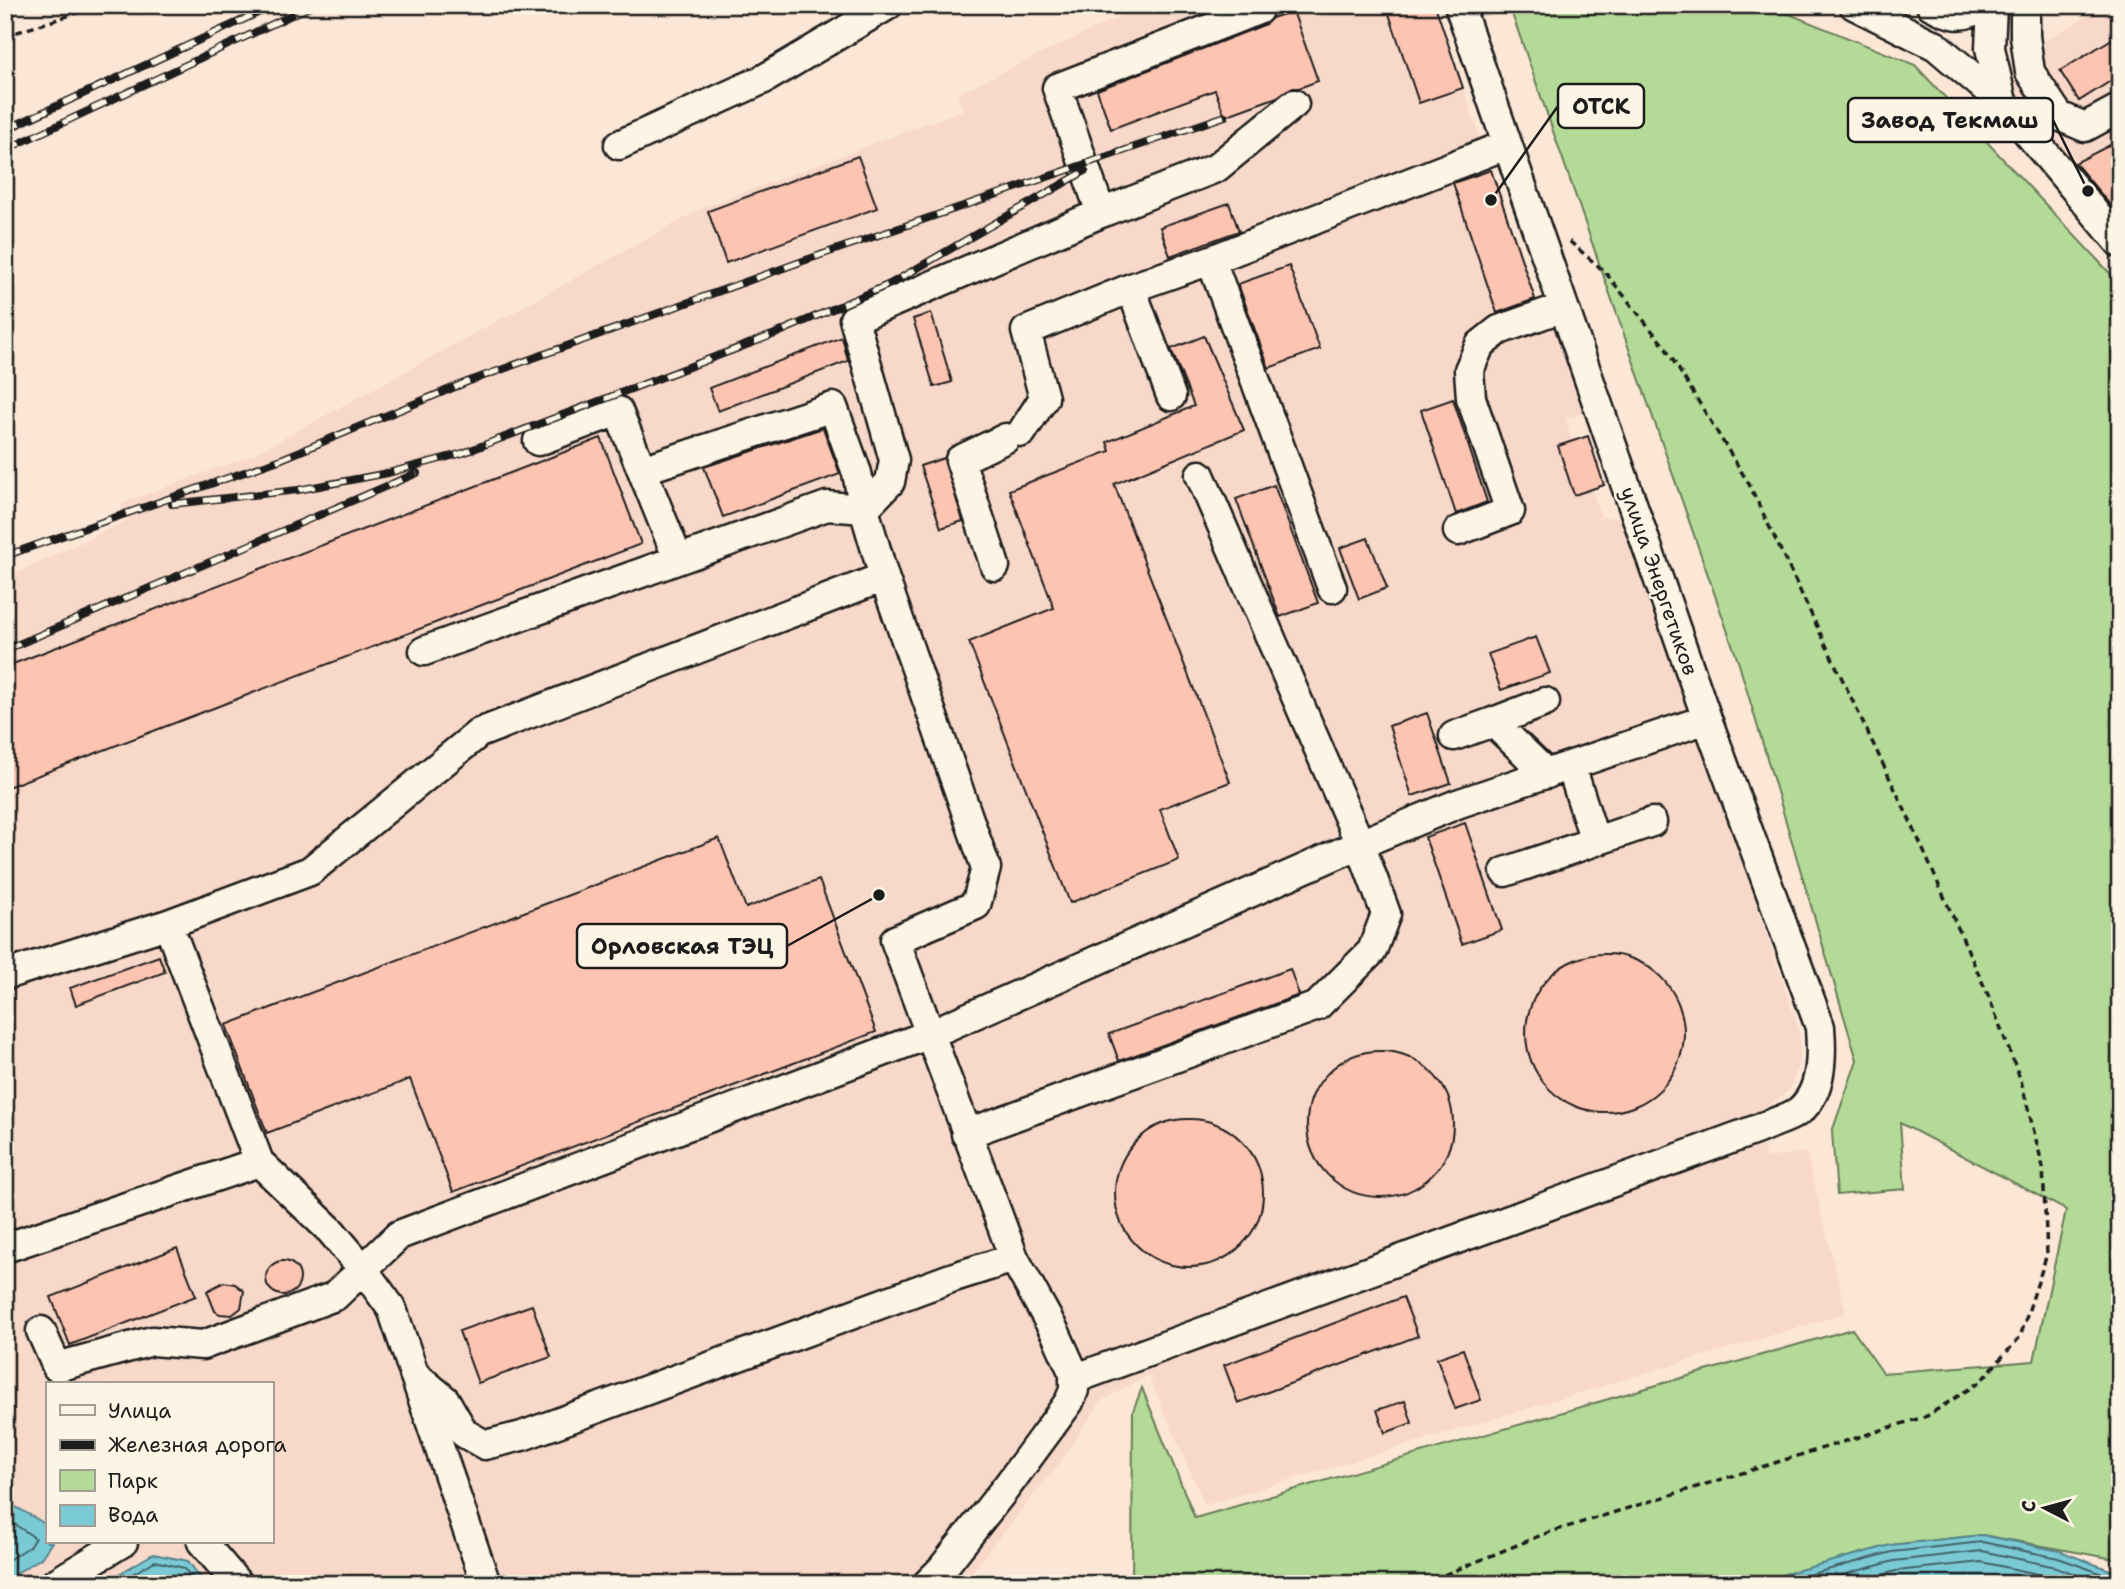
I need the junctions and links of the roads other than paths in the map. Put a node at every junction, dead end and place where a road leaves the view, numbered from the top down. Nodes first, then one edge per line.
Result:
1 (888, 5) edge
2 (1460, 5) edge
3 (1854, 5) edge
4 (1931, 5) edge
5 (1982, 5) edge
6 (1992, 5) edge
7 (2025, 5) edge
8 (1258, 10) dead end
9 (2002, 102) junction
10 (1294, 104) dead end
11 (2120, 108) edge
12 (619, 145) dead end
13 (1506, 145) junction
14 (1101, 213) junction
15 (2120, 243) edge
16 (1211, 260) junction
17 (1131, 288) junction
18 (1563, 307) junction
19 (1171, 396) dead end
20 (538, 441) dead end
21 (642, 470) junction
22 (1200, 475) dead end
23 (864, 509) junction
24 (1458, 531) dead end
25 (678, 559) junction
26 (995, 566) dead end
27 (884, 577) junction
28 (1332, 588) dead end
29 (424, 651) dead end
30 (1545, 702) dead end
31 (1707, 719) junction
32 (1493, 722) junction
33 (1454, 736) dead end
34 (1559, 770) junction
35 (1652, 822) dead end
36 (1595, 841) junction
37 (1360, 845) junction
38 (1505, 872) dead end
39 (168, 924) junction
40 (5, 975) edge
41 (930, 1034) junction
42 (966, 1133) junction
43 (259, 1162) junction
44 (5, 1248) edge
45 (1014, 1258) junction
46 (363, 1269) junction
47 (41, 1331) dead end
48 (414, 1374) junction
49 (1074, 1379) junction
50 (121, 1544) edge
51 (204, 1544) edge
52 (54, 1584) edge
53 (238, 1584) edge
54 (486, 1584) edge
55 (927, 1584) edge

1 - 12 street
2 - 13 street, улица Энергетиков
3 - 9 street
4 - 5 street
6 - 9 street
7 - 11 street
8 - 14 street
9 - 15 street
10 - 14 street
13 - 16 street
13 - 18 street, улица Энергетиков
14 - 23 street
16 - 17 street
16 - 28 street
17 - 19 street
17 - 26 street
18 - 24 street
18 - 31 street, улица Энергетиков
20 - 21 street
21 - 23 street
21 - 25 street
22 - 37 street
23 - 25 street
23 - 27 street
25 - 29 street
27 - 39 street
27 - 41 street
30 - 32 street
31 - 34 street
31 - 49 street, улица Энергетиков
32 - 33 street
32 - 34 street
34 - 36 street
34 - 37 street
35 - 36 street
36 - 38 street
37 - 41 street
37 - 42 street
39 - 40 street
39 - 43 street
41 - 42 street
41 - 46 street
42 - 45 street
43 - 44 street
43 - 46 street
45 - 48 street
45 - 49 street
46 - 47 street
46 - 48 street
48 - 54 street
49 - 55 street
50 - 52 street
51 - 53 street

